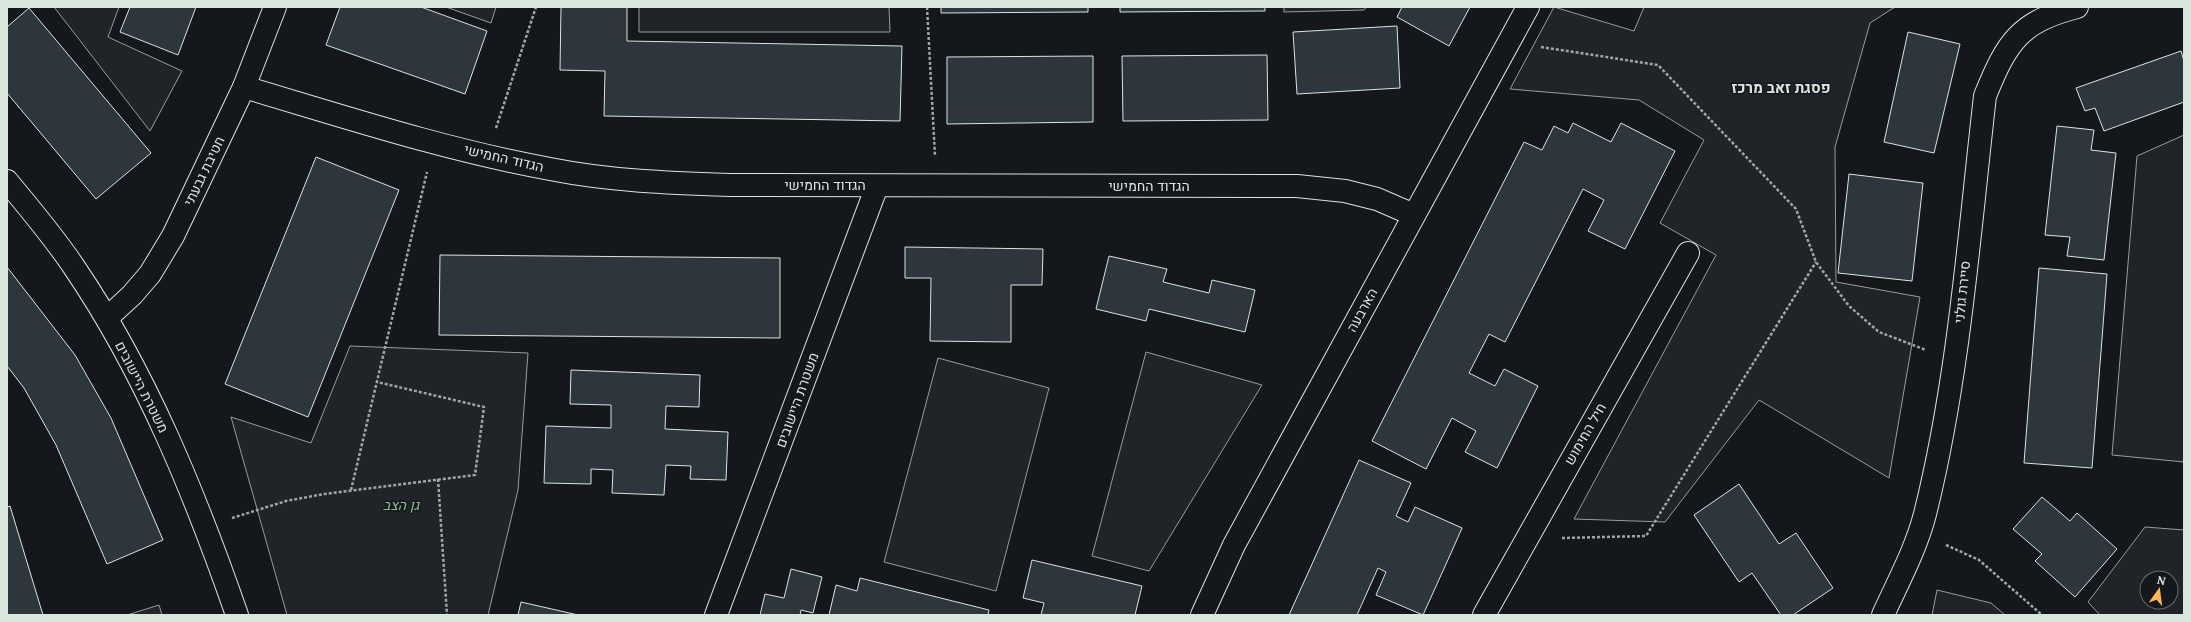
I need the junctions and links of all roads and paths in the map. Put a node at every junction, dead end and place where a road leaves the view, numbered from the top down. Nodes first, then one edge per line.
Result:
1 (275, 7) edge
2 (536, 7) edge
3 (927, 7) edge
4 (1528, 7) edge
5 (2078, 7) edge
6 (1509, 42) junction
7 (244, 87) junction
8 (434, 141) junction
9 (487, 155) junction
10 (7, 181) edge
11 (877, 186) junction
12 (937, 186) junction
13 (1414, 215) junction
14 (1688, 253) dead end
15 (1816, 262) junction
16 (107, 318) junction
17 (1955, 361) junction
18 (377, 382) junction
19 (438, 479) junction
20 (351, 490) junction
21 (205, 526) junction
22 (1918, 533) junction
23 (1526, 539) junction
24 (237, 615) edge
25 (447, 615) edge
26 (716, 615) edge
27 (1202, 615) edge
28 (1484, 615) edge
29 (1883, 615) edge
30 (2042, 615) edge

1 - 7 street, חטיבת גבעתי
2 - 9 path
3 - 12 path
4 - 6 street, הארבעה
5 - 17 street, סיירת גולני
6 - 13 street, הארבעה
6 - 15 path
7 - 8 street, הגדוד החמישי
7 - 16 street, חטיבת גבעתי
8 - 9 street, הגדוד החמישי
8 - 18 path
9 - 11 street, הגדוד החמישי
10 - 16 street, משטרת היישובים
11 - 12 street, הגדוד החמישי
11 - 26 street, משטרת היישובים
12 - 13 street, הגדוד החמישי
13 - 27 street, הארבעה
14 - 23 street, חיל החימוש
15 - 17 path
15 - 23 path
16 - 21 street, משטרת היישובים
17 - 22 street, סיירת גולני
18 - 19 path
18 - 20 path
19 - 20 path
19 - 25 path
20 - 21 path
21 - 24 street, משטרת היישובים
22 - 29 street, סיירת גולני
22 - 30 path
23 - 28 street, חיל החימוש

